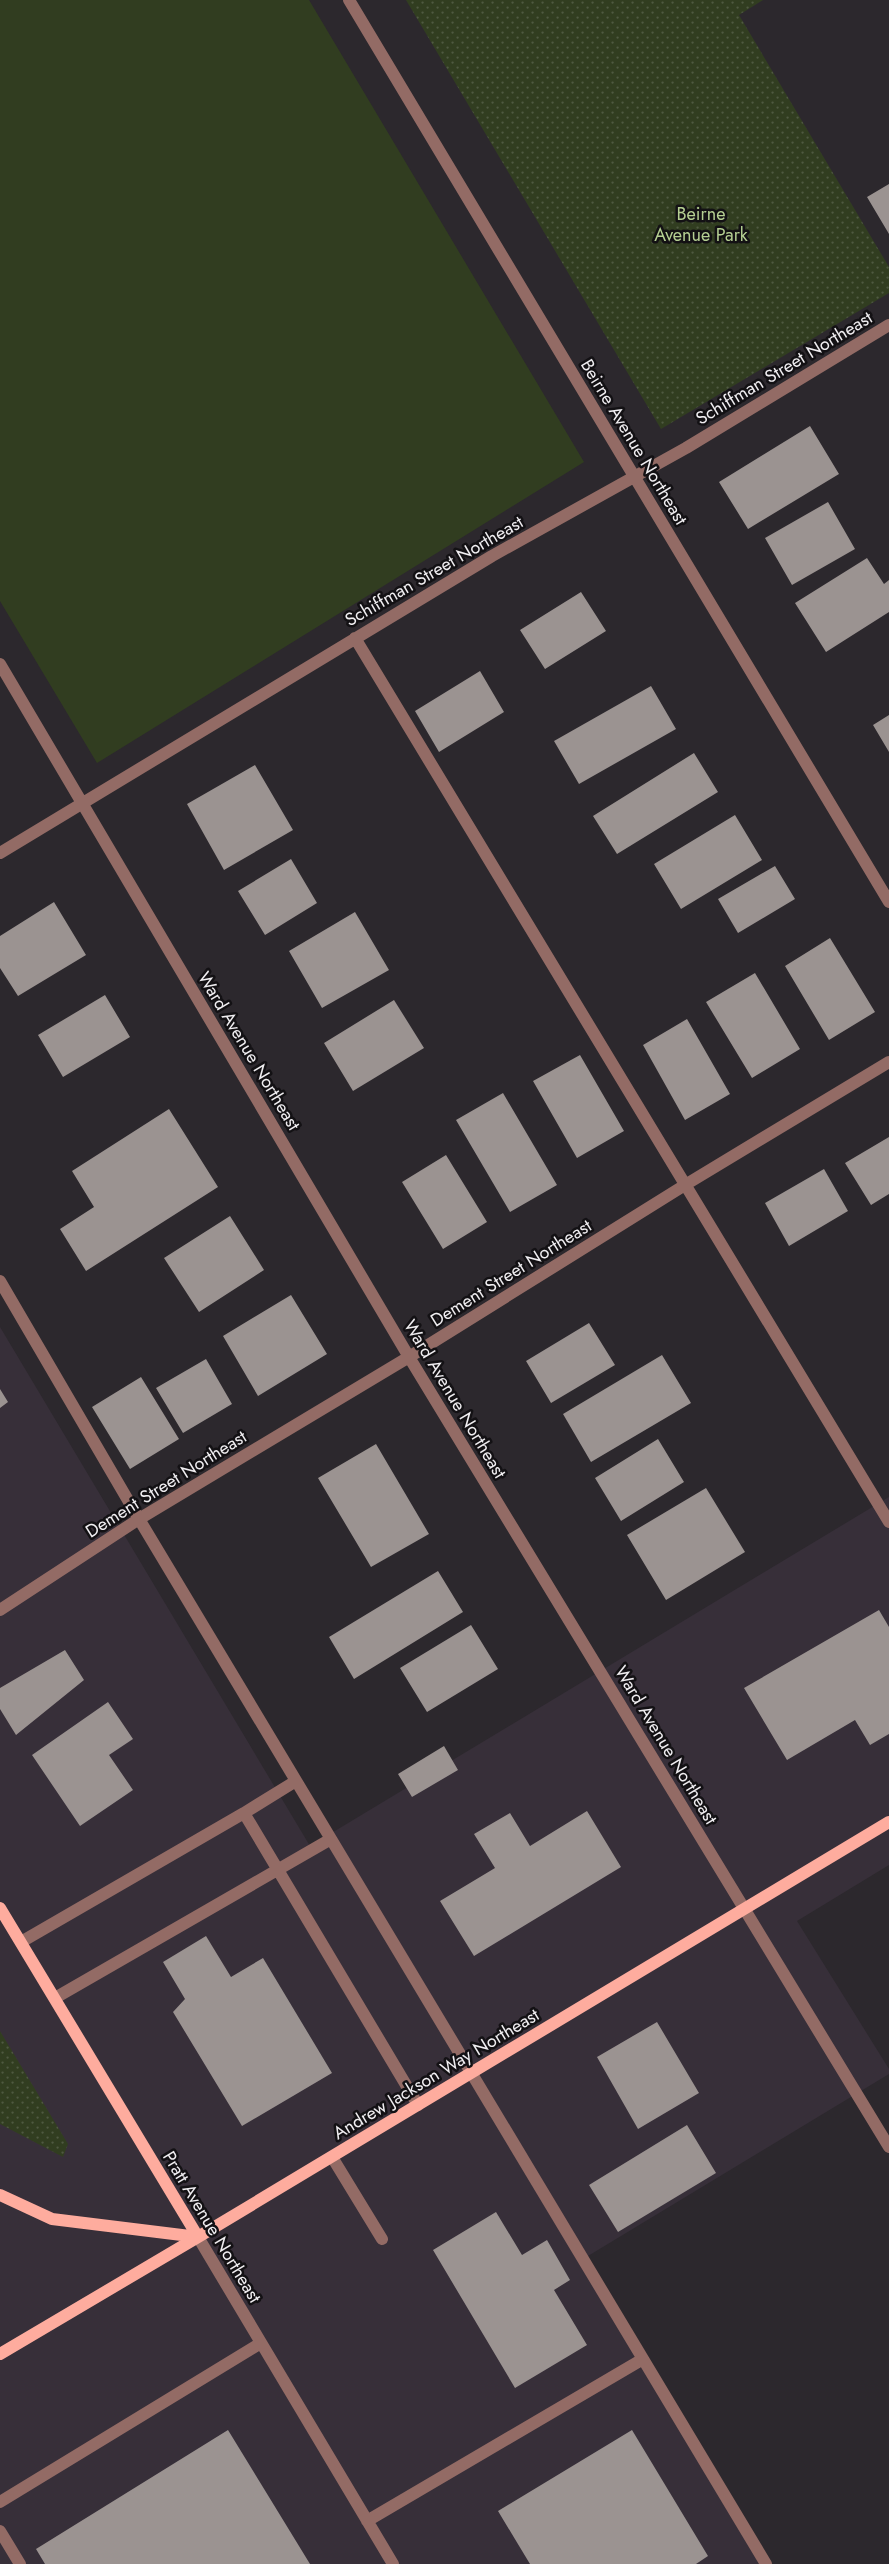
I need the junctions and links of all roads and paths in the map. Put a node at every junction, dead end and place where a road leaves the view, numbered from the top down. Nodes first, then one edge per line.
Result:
1 (349, 0) edge
2 (889, 325) edge
3 (635, 477) junction
4 (354, 638) junction
5 (0, 664) edge
6 (82, 803) junction
7 (0, 853) edge
8 (889, 902) edge
9 (889, 1062) edge
10 (685, 1185) junction
11 (0, 1281) edge
12 (409, 1357) junction
13 (139, 1519) junction
14 (889, 1522) edge
15 (0, 1610) edge
16 (296, 1781) junction
17 (244, 1813) junction
18 (889, 1822) edge
19 (331, 1839) junction
20 (279, 1871) junction
21 (0, 1908) edge
22 (745, 1909) junction
23 (20, 1942) junction
24 (55, 1998) junction
25 (471, 2073) junction
26 (418, 2105) junction
27 (889, 2147) edge
28 (332, 2157) junction
29 (0, 2195) edge
30 (198, 2238) junction
31 (382, 2238) dead end
32 (261, 2343) junction
33 (0, 2354) edge
34 (643, 2360) junction
35 (0, 2502) edge
36 (367, 2521) junction
37 (0, 2531) edge
38 (20, 2564) edge
39 (393, 2564) edge
40 (766, 2564) edge

1 - 3 street, Beirne Avenue Northeast
2 - 3 street, Schiffman Street Northeast
3 - 4 street, Schiffman Street Northeast
3 - 8 street, Beirne Avenue Northeast
4 - 6 street, Schiffman Street Northeast
4 - 10 street
5 - 6 street, Ward Avenue Northeast
6 - 7 street, Schiffman Street Northeast
6 - 12 street, Ward Avenue Northeast
9 - 10 street, Dement Street Northeast
10 - 12 street, Dement Street Northeast
10 - 14 street
11 - 13 street
12 - 13 street, Dement Street Northeast
12 - 22 street, Ward Avenue Northeast
13 - 15 street, Dement Street Northeast
13 - 16 street
16 - 17 street
16 - 19 street
17 - 20 street
17 - 23 street
18 - 22 main road, Andrew Jackson Way Northeast
19 - 20 street
19 - 25 street
20 - 24 street
20 - 26 street
21 - 23 main road, Pratt Avenue Northeast
22 - 25 main road, Andrew Jackson Way Northeast
22 - 27 street, Ward Avenue Northeast
23 - 24 main road, Pratt Avenue Northeast
24 - 30 main road, Pratt Avenue Northeast
25 - 26 main road, Andrew Jackson Way Northeast
25 - 34 street
26 - 28 main road, Andrew Jackson Way Northeast
28 - 30 main road, Andrew Jackson Way Northeast
28 - 31 street
29 - 30 main road
30 - 32 street, Pratt Avenue Northeast
30 - 33 main road, Andrew Jackson Way Northeast
32 - 35 street
32 - 36 street, Pratt Avenue Northeast
34 - 36 street
34 - 40 street
36 - 39 street, Pratt Avenue Northeast
37 - 38 street

